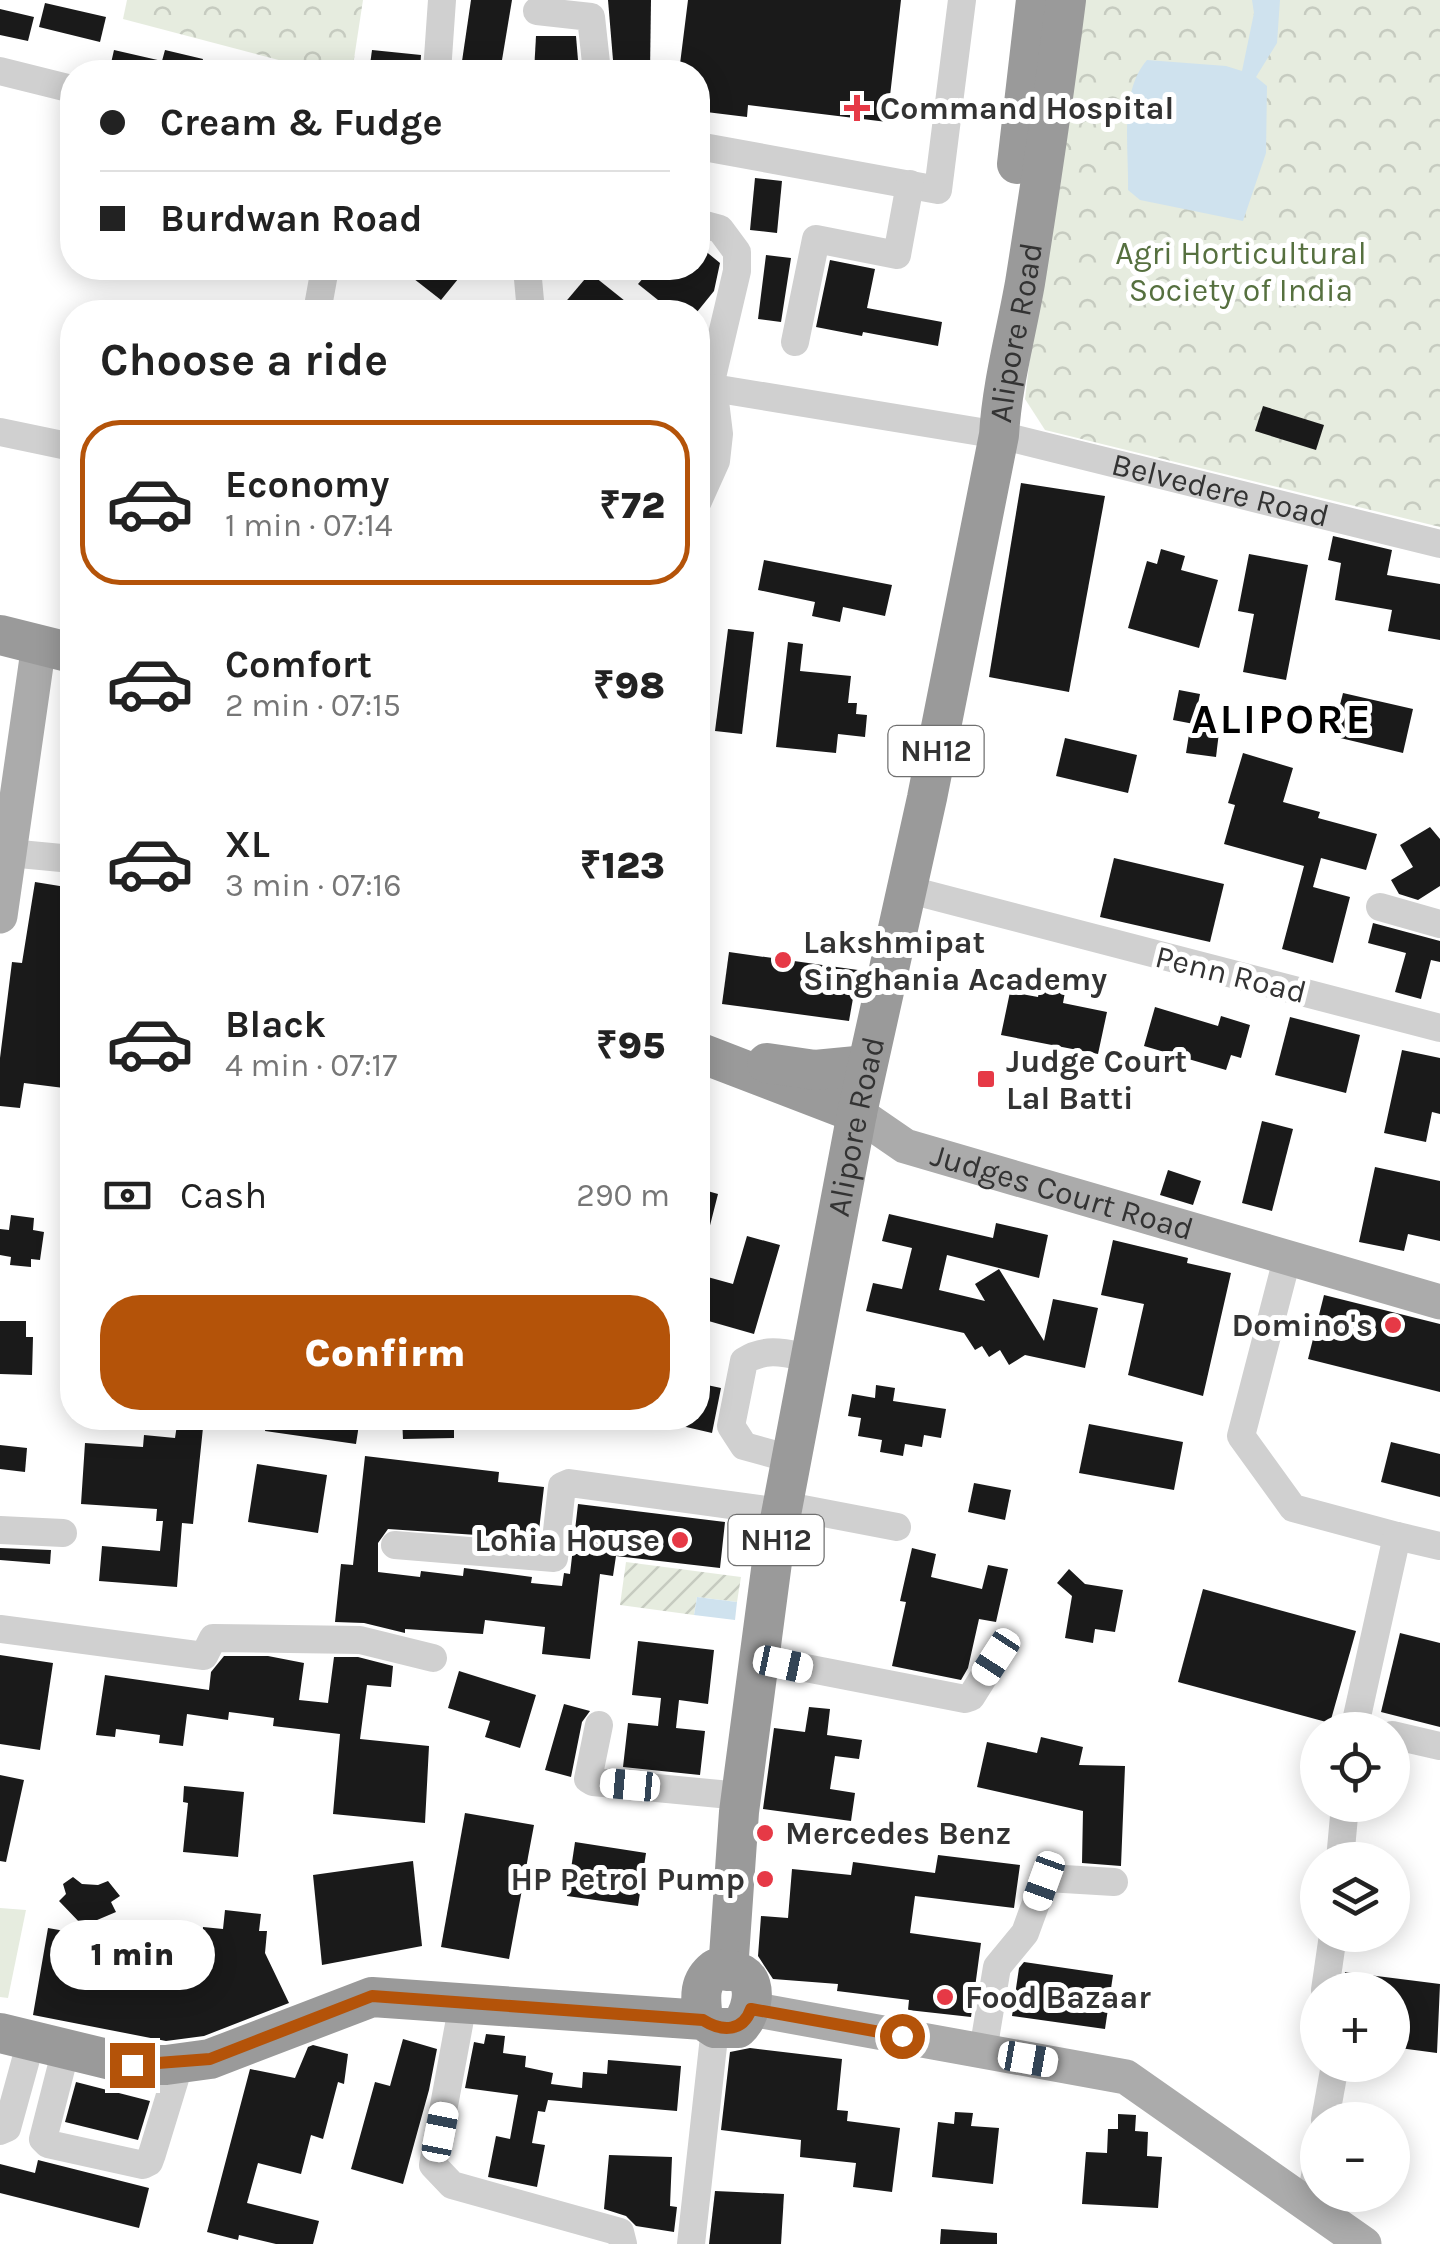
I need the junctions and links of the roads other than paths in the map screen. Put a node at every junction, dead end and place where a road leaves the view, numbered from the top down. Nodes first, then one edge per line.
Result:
1 (442, 0) edge
2 (962, 0) edge
3 (1036, 0) edge
4 (1066, 0) edge
5 (537, 11) dead end
6 (441, 60) edge
7 (596, 60) edge
8 (0, 72) edge
9 (60, 86) edge
10 (710, 148) edge
11 (910, 184) junction
12 (710, 226) edge
13 (795, 342) dead end
14 (713, 388) junction
15 (1000, 419) junction
16 (710, 422) edge
17 (0, 432) edge
18 (60, 444) edge
19 (710, 449) edge
20 (710, 475) edge
21 (1440, 544) edge
22 (0, 635) edge
23 (56, 648) edge
24 (9, 853) junction
25 (60, 858) edge
26 (906, 889) junction
27 (1380, 907) dead end
28 (0, 916) edge
29 (1440, 924) edge
30 (1440, 1028) edge
31 (710, 1054) edge
32 (710, 1056) edge
33 (867, 1065) junction
34 (857, 1113) junction
35 (1287, 1259) junction
36 (1440, 1302) edge
37 (810, 1358) junction
38 (791, 1459) junction
39 (667, 1507) dead end
40 (781, 1513) junction
41 (897, 1526) dead end
42 (0, 1530) edge
43 (62, 1533) dead end
44 (1397, 1536) junction
45 (395, 1545) dead end
46 (1440, 1546) edge
47 (0, 1629) edge
48 (996, 1657) dead end
49 (433, 1658) dead end
50 (759, 1659) junction
51 (1362, 1712) edge
52 (599, 1726) dead end
53 (1410, 1740) edge
54 (1440, 1746) edge
55 (741, 1796) junction
56 (1114, 1882) dead end
57 (996, 1941) dead end
58 (728, 1971) junction
59 (463, 2003) junction
60 (751, 2009) junction
61 (709, 2024) junction
62 (32, 2041) edge
63 (981, 2051) junction
64 (175, 2064) junction
65 (0, 2130) edge
66 (1300, 2200) edge
67 (1318, 2212) edge
68 (623, 2244) edge
69 (690, 2244) edge
70 (1364, 2244) edge

1 - 6 street
2 - 11 street
3 - 15 highway, NH12
4 - 15 highway, Alipore Road / NH12
5 - 7 street
8 - 9 street
10 - 11 street
11 - 13 street
12 - 14 street
14 - 15 street, Belvedere Road
14 - 16 street
15 - 21 street, Belvedere Road
15 - 26 highway, Alipore Road / NH12
17 - 18 street
19 - 20 street
22 - 23 highway
23 - 24 main road
24 - 25 street
24 - 28 main road
26 - 30 street, Penn Road
26 - 33 highway, Alipore Road / NH12
27 - 29 street
31 - 33 highway
32 - 34 highway, Judges Court Road
33 - 34 highway, Alipore Road / NH12
34 - 35 main road, Judges Court Road
34 - 37 highway, Alipore Road / NH12
35 - 36 main road, Judges Court Road
35 - 44 street
37 - 38 highway, Alipore Road / NH12
37 - 38 street
38 - 40 highway, Alipore Road / NH12
39 - 40 street
40 - 41 street
40 - 45 street
40 - 50 highway, Alipore Road / NH12
42 - 43 street
44 - 46 street
44 - 51 street
47 - 49 street
48 - 50 street
50 - 55 highway, Alipore Road / NH12
52 - 55 street
53 - 54 street
55 - 58 highway, Alipore Road / NH12
56 - 63 street
57 - 63 street
58 - 60 highway
58 - 61 highway
59 - 61 highway
59 - 64 highway
59 - 68 street
60 - 61 highway
60 - 63 main road
61 - 69 street
62 - 64 highway
62 - 64 street
62 - 65 street
63 - 66 main road
67 - 70 main road

